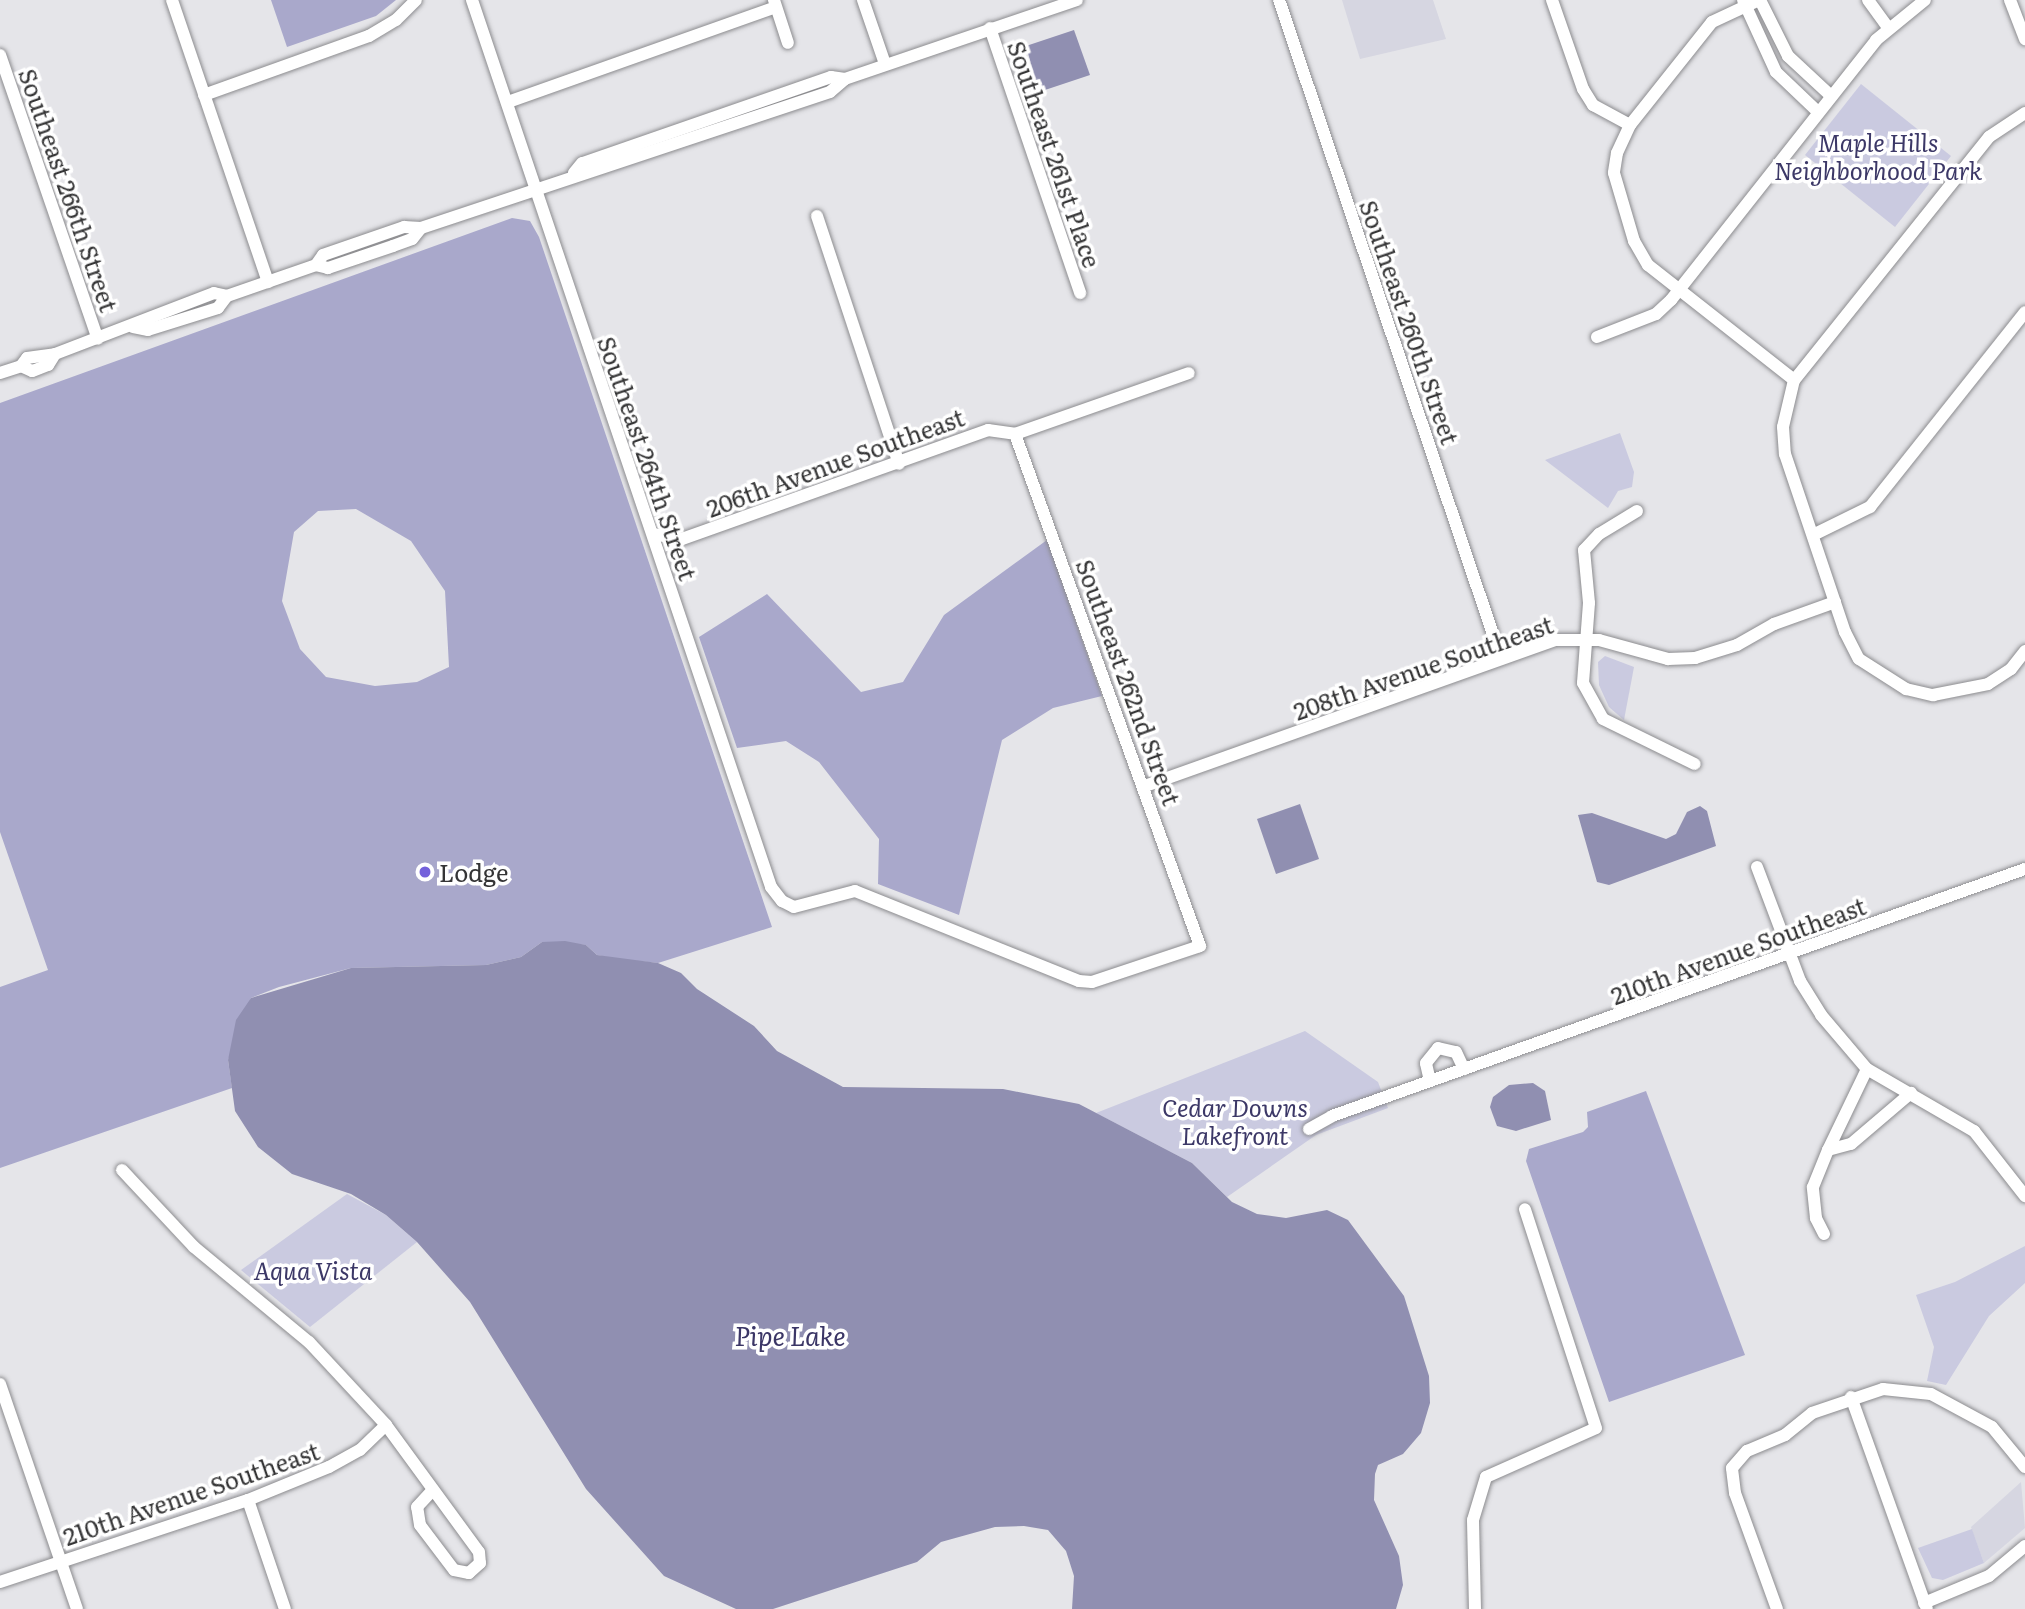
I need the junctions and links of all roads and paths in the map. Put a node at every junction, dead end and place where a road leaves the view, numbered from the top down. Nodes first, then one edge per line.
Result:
1 (172, 0) edge
2 (416, 0) edge
3 (472, 0) edge
4 (863, 0) edge
5 (1077, 0) edge
6 (1279, 0) edge
7 (1552, 0) edge
8 (1760, 0) edge
9 (1868, 0) edge
10 (1925, 0) edge
11 (2010, 0) edge
12 (1744, 2) edge
13 (775, 4) edge
14 (990, 28) junction
15 (1888, 29) junction
16 (2025, 39) edge
17 (788, 43) dead end
18 (0, 55) edge
19 (885, 64) junction
20 (204, 95) junction
21 (1831, 96) junction
22 (509, 102) junction
23 (1818, 112) junction
24 (2025, 113) edge
25 (1630, 125) junction
26 (536, 187) junction
27 (817, 216) dead end
28 (268, 282) junction
29 (1677, 292) junction
30 (1080, 293) dead end
31 (2025, 312) edge
32 (1598, 337) dead end
33 (98, 339) junction
34 (0, 373) edge
35 (1189, 373) dead end
36 (1794, 380) junction
37 (1015, 434) junction
38 (899, 464) junction
39 (1637, 511) dead end
40 (653, 534) junction
41 (1813, 535) junction
42 (1835, 601) junction
43 (1583, 638) junction
44 (2025, 651) edge
45 (1501, 658) junction
46 (1695, 764) dead end
47 (1145, 786) junction
48 (1757, 867) dead end
49 (2025, 869) edge
50 (1200, 946) joint
51 (1790, 955) junction
52 (1464, 1069) junction
53 (1867, 1069) junction
54 (1430, 1081) junction
55 (1911, 1093) junction
56 (1309, 1129) dead end
57 (1828, 1150) junction
58 (122, 1170) dead end
59 (2025, 1196) edge
60 (1525, 1209) dead end
61 (1824, 1234) dead end
62 (0, 1384) edge
63 (1851, 1397) junction
64 (386, 1425) junction
65 (2025, 1467) edge
66 (433, 1490) junction
67 (248, 1500) junction
68 (2025, 1546) edge
69 (60, 1561) junction
70 (0, 1582) edge
71 (1925, 1606) edge
72 (76, 1609) edge
73 (285, 1609) edge
74 (1475, 1609) edge
75 (1777, 1609) edge

1 - 20 street
2 - 20 street
3 - 22 street, Southeast 264th Street
4 - 19 street
5 - 14 street
6 - 45 street, Southeast 260th Street
7 - 25 street
8 - 12 street
8 - 21 street
9 - 15 street
10 - 15 street
11 - 16 street
12 - 23 street
12 - 25 street
13 - 17 street
13 - 22 street
14 - 19 street
14 - 30 street, Southeast 261st Place
15 - 21 street
18 - 33 street, Southeast 266th Street
19 - 26 street
20 - 28 street
21 - 23 street
22 - 26 street, Southeast 264th Street
23 - 29 street
24 - 36 street
25 - 29 street
26 - 28 street
26 - 40 street, Southeast 264th Street
27 - 38 street
28 - 33 street
29 - 32 street
29 - 36 street
31 - 41 street
33 - 34 street
35 - 37 street, 206th Avenue Southeast
36 - 41 street
37 - 38 street, 206th Avenue Southeast
37 - 47 street, Southeast 262nd Street
38 - 40 street, 206th Avenue Southeast
39 - 43 street
40 - 50 street, Southeast 264th Street
41 - 42 street
42 - 43 street, 208th Avenue Southeast
42 - 44 street
43 - 45 street, 208th Avenue Southeast
43 - 46 street
45 - 47 street, 208th Avenue Southeast
47 - 50 street, Southeast 262nd Street
48 - 51 street
49 - 51 street, 210th Avenue Southeast
51 - 52 street, 210th Avenue Southeast
51 - 53 street
52 - 54 street, 210th Avenue Southeast
52 - 54 street
53 - 55 street
53 - 57 street
54 - 56 street, 210th Avenue Southeast
55 - 57 street
55 - 59 street
57 - 61 street
58 - 64 street
60 - 74 street
62 - 69 street
63 - 65 street
63 - 71 street
63 - 75 street
64 - 66 street
64 - 67 street, 210th Avenue Southeast
66 - 66 street
67 - 69 street, 210th Avenue Southeast
67 - 73 street
68 - 71 street
69 - 70 street, 210th Avenue Southeast
69 - 72 street

